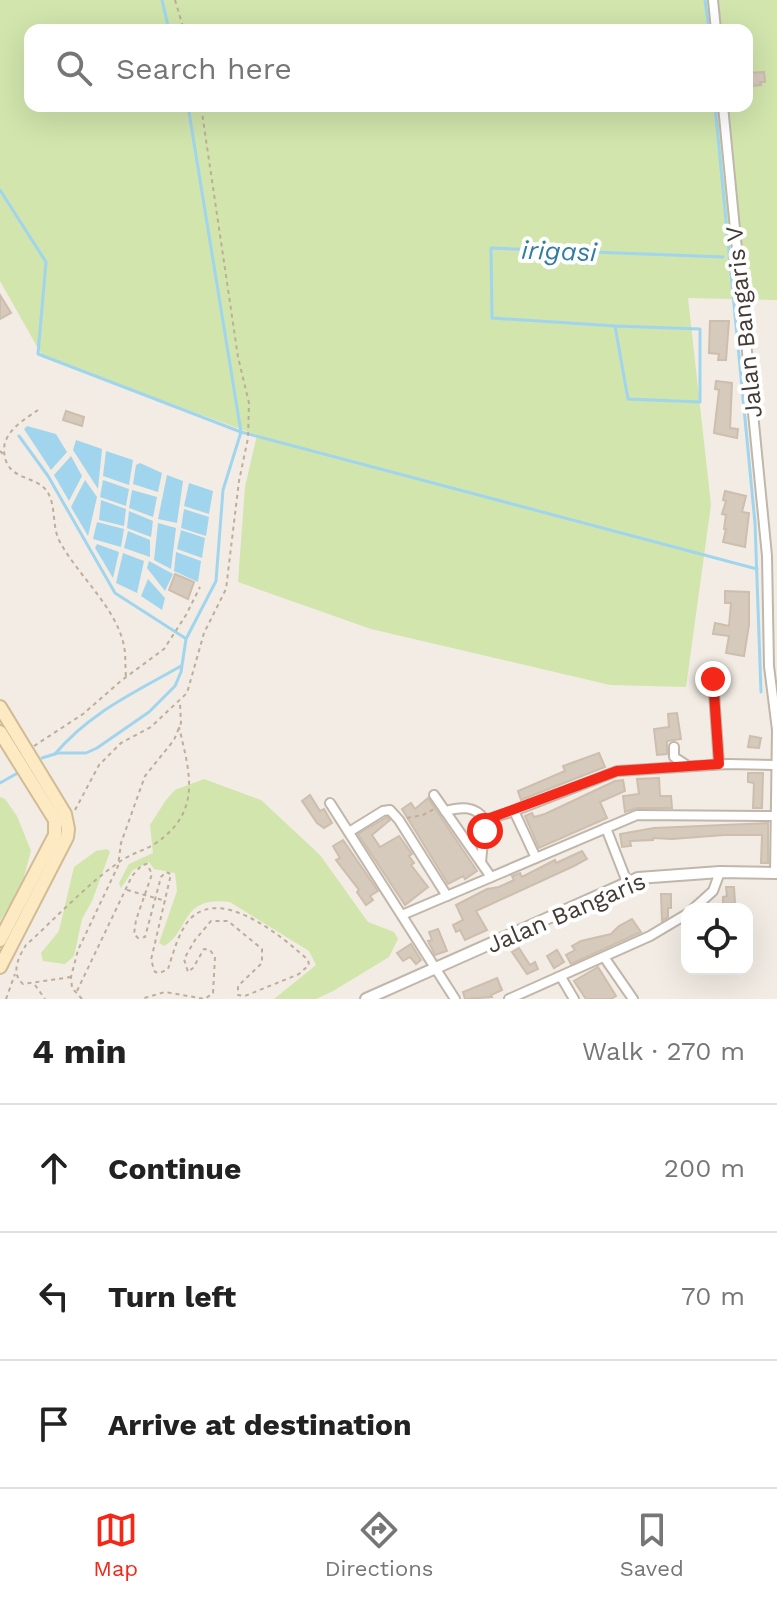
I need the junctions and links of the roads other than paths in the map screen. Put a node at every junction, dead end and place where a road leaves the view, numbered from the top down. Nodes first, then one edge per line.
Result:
1 (713, 0) edge
2 (715, 24) edge
3 (724, 112) edge
4 (772, 584) edge
5 (713, 679) dead end
6 (0, 707) edge
7 (0, 732) edge
8 (674, 747) dead end
9 (21, 754) junction
10 (777, 758) edge
11 (719, 764) junction
12 (776, 765) edge
13 (691, 766) junction
14 (30, 769) junction
15 (434, 795) dead end
16 (330, 803) dead end
17 (443, 807) junction
18 (514, 811) junction
19 (776, 816) edge
20 (485, 820) junction
21 (606, 828) junction
22 (349, 832) junction
23 (536, 858) junction
24 (481, 862) junction
25 (720, 872) junction
26 (776, 873) edge
27 (491, 877) junction
28 (627, 882) junction
29 (447, 896) junction
30 (700, 903) edge
31 (402, 915) junction
32 (681, 918) edge
33 (0, 940) edge
34 (604, 957) junction
35 (0, 967) edge
36 (435, 970) junction
37 (561, 977) junction
38 (512, 998) edge
39 (366, 999) edge
40 (455, 999) edge
41 (574, 999) edge
42 (633, 999) edge

1 - 2 street
3 - 4 street, Jalan Bangaris V
4 - 10 street, Jalan Bangaris V
5 - 11 street
6 - 9 main road
7 - 9 main road
8 - 13 street
9 - 14 main road
10 - 12 street, Jalan Bangaris V
11 - 12 street
11 - 13 street
12 - 19 street, Jalan Bangaris V
13 - 18 street
14 - 33 main road
14 - 35 main road
15 - 17 street
16 - 22 street
17 - 20 street
17 - 24 street
18 - 20 street
18 - 23 street
19 - 21 street
19 - 26 street, Jalan Bangaris V
20 - 24 street
21 - 23 street
21 - 28 street
22 - 29 street
22 - 31 street
23 - 27 street
24 - 27 street
25 - 26 street, Jalan Bangaris
25 - 28 street, Jalan Bangaris
25 - 30 street
27 - 29 street
28 - 36 street, Jalan Bangaris
29 - 31 street
31 - 36 street
32 - 34 street
34 - 37 street
34 - 42 street
36 - 39 street, Jalan Bangaris
36 - 40 street
37 - 38 street
37 - 41 street

